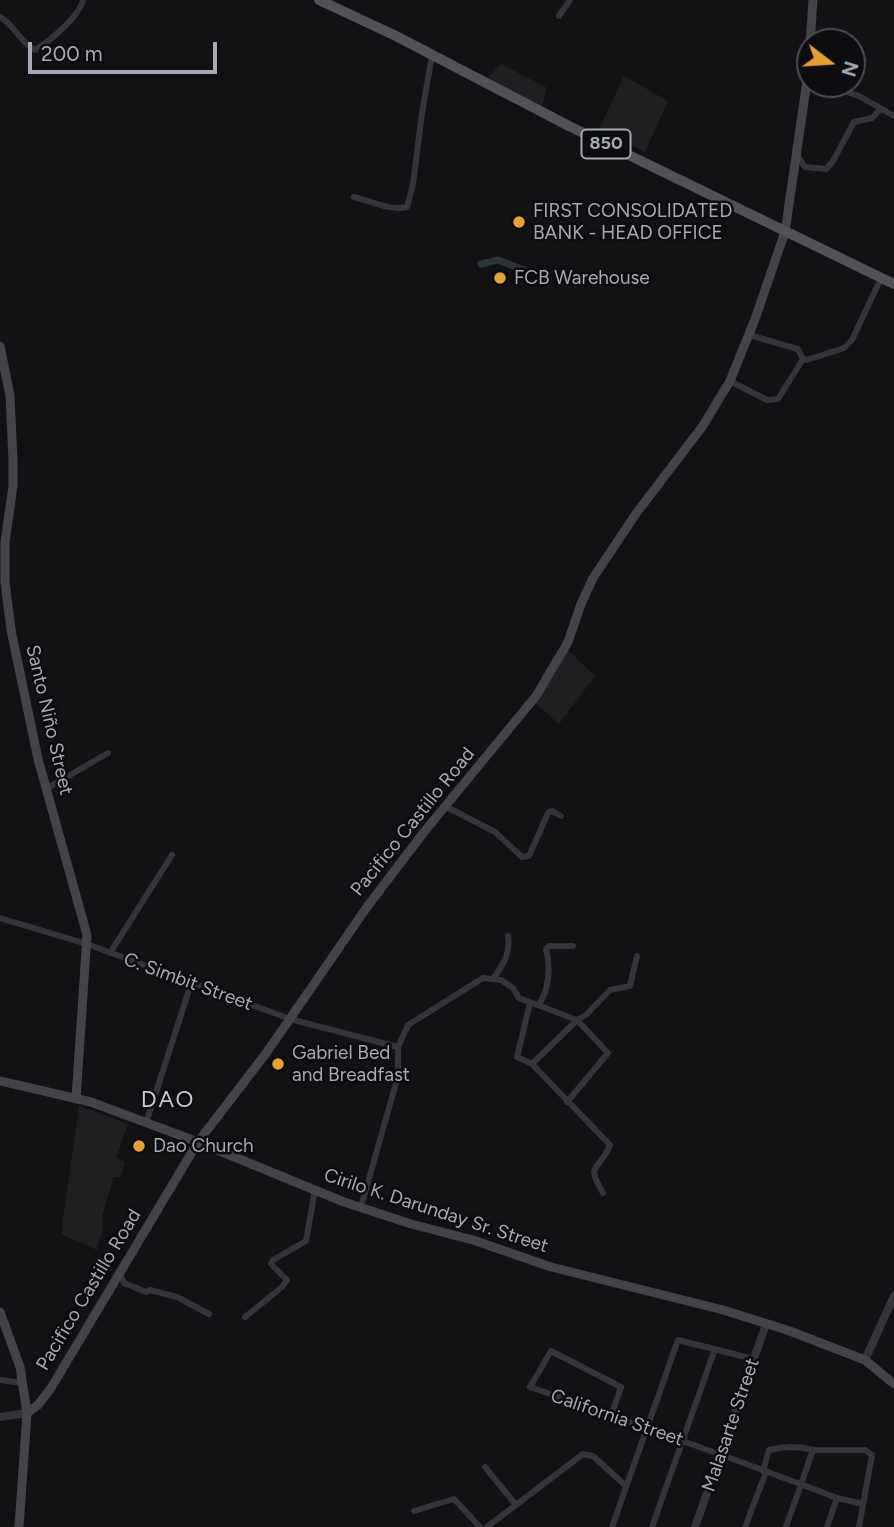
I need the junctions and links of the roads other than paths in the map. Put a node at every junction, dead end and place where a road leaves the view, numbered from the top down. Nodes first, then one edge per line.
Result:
1 (83, 0) edge
2 (319, 0) edge
3 (570, 0) edge
4 (813, 0) edge
5 (559, 16) dead end
6 (0, 17) edge
7 (811, 28) edge
8 (432, 56) junction
9 (805, 98) edge
10 (862, 98) edge
11 (881, 109) junction
12 (894, 116) edge
13 (797, 155) junction
14 (354, 197) dead end
15 (785, 232) junction
16 (881, 278) junction
17 (894, 284) edge
18 (749, 335) junction
19 (0, 346) edge
20 (803, 359) junction
21 (730, 381) junction
22 (108, 753) dead end
23 (46, 789) junction
24 (445, 806) junction
25 (561, 816) dead end
26 (172, 855) dead end
27 (0, 918) edge
28 (508, 936) dead end
29 (87, 944) junction
30 (573, 946) dead end
31 (110, 953) junction
32 (637, 956) dead end
33 (493, 979) junction
34 (191, 984) junction
35 (530, 1003) junction
36 (539, 1005) junction
37 (290, 1019) junction
38 (577, 1020) junction
39 (398, 1047) junction
40 (532, 1064) junction
41 (0, 1082) edge
42 (76, 1099) junction
43 (566, 1102) junction
44 (146, 1123) junction
45 (198, 1142) junction
46 (315, 1190) junction
47 (603, 1193) dead end
48 (361, 1207) junction
49 (119, 1272) junction
50 (894, 1296) edge
51 (0, 1312) edge
52 (209, 1314) dead end
53 (245, 1317) dead end
54 (766, 1324) junction
55 (715, 1349) junction
56 (754, 1359) junction
57 (865, 1360) junction
58 (0, 1380) edge
59 (23, 1383) junction
60 (894, 1384) edge
61 (27, 1413) junction
62 (611, 1416) junction
63 (0, 1417) edge
64 (648, 1428) junction
65 (684, 1440) junction
66 (813, 1450) junction
67 (722, 1455) junction
68 (485, 1467) dead end
69 (764, 1472) junction
70 (802, 1485) junction
71 (626, 1486) junction
72 (837, 1498) junction
73 (863, 1504) junction
74 (516, 1505) junction
75 (414, 1511) dead end
76 (19, 1527) edge
77 (480, 1527) edge
78 (487, 1527) edge
79 (612, 1527) edge
80 (652, 1527) edge
81 (695, 1527) edge
82 (745, 1527) edge
83 (786, 1527) edge
84 (827, 1527) edge
85 (859, 1527) edge

1 - 6 street
2 - 8 main road, 850
3 - 5 street
4 - 7 main road, Pacifico Castillo Road
8 - 14 street
8 - 15 main road, 850
9 - 13 main road, Pacifico Castillo Road
10 - 11 street
11 - 12 street
11 - 13 street
13 - 15 main road, Pacifico Castillo Road
15 - 16 main road, 850
15 - 18 main road, Pacifico Castillo Road
16 - 17 main road, 850
16 - 20 street
18 - 20 street
18 - 21 main road, Pacifico Castillo Road
19 - 23 main road, Santo Niño Street
20 - 21 street
21 - 24 main road, Pacifico Castillo Road
22 - 23 street
23 - 29 main road, Santo Niño Street
24 - 25 street
24 - 37 main road, Pacifico Castillo Road
26 - 31 street
27 - 29 street, C. Simbit Street
28 - 33 street
29 - 31 street, C. Simbit Street
29 - 42 main road, Santo Niño Street
30 - 36 street
31 - 34 street, C. Simbit Street
32 - 38 street
33 - 35 street
33 - 39 street
34 - 37 street, C. Simbit Street
34 - 44 street
35 - 36 street
35 - 40 street
36 - 38 street
37 - 39 street, C. Simbit Street
37 - 45 main road, Pacifico Castillo Road
38 - 40 street
38 - 43 street
39 - 48 street
40 - 43 street
41 - 42 main road, Cirilo K. Darunday Sr. Street
42 - 44 main road, Cirilo K. Darunday Sr. Street
43 - 47 street
44 - 45 main road, Cirilo K. Darunday Sr. Street
45 - 46 main road, Cirilo K. Darunday Sr. Street
45 - 49 main road, Pacifico Castillo Road
46 - 48 main road, Cirilo K. Darunday Sr. Street
46 - 53 street
48 - 54 main road, Cirilo K. Darunday Sr. Street
49 - 52 street
49 - 61 main road, Pacifico Castillo Road
50 - 57 street
51 - 59 main road
54 - 56 street, Malasarte Street
54 - 57 main road, Cirilo K. Darunday Sr. Street
55 - 56 street
55 - 64 street
55 - 65 street
56 - 67 street, Malasarte Street
57 - 60 main road, Cirilo K. Darunday Sr. Street
58 - 59 street
59 - 61 main road
61 - 63 street
61 - 76 main road
62 - 62 street, California Street
62 - 64 street, California Street
64 - 65 street, California Street
64 - 71 street
65 - 67 street, California Street
65 - 80 street
66 - 69 street
66 - 70 street
66 - 73 street
67 - 69 street, California Street
67 - 81 street, Malasarte Street
68 - 74 street
69 - 70 street, California Street
69 - 82 street
70 - 72 street, California Street
70 - 83 street
71 - 74 street
71 - 79 street
72 - 73 street, California Street
72 - 84 street
73 - 85 street
74 - 78 street
75 - 77 street

